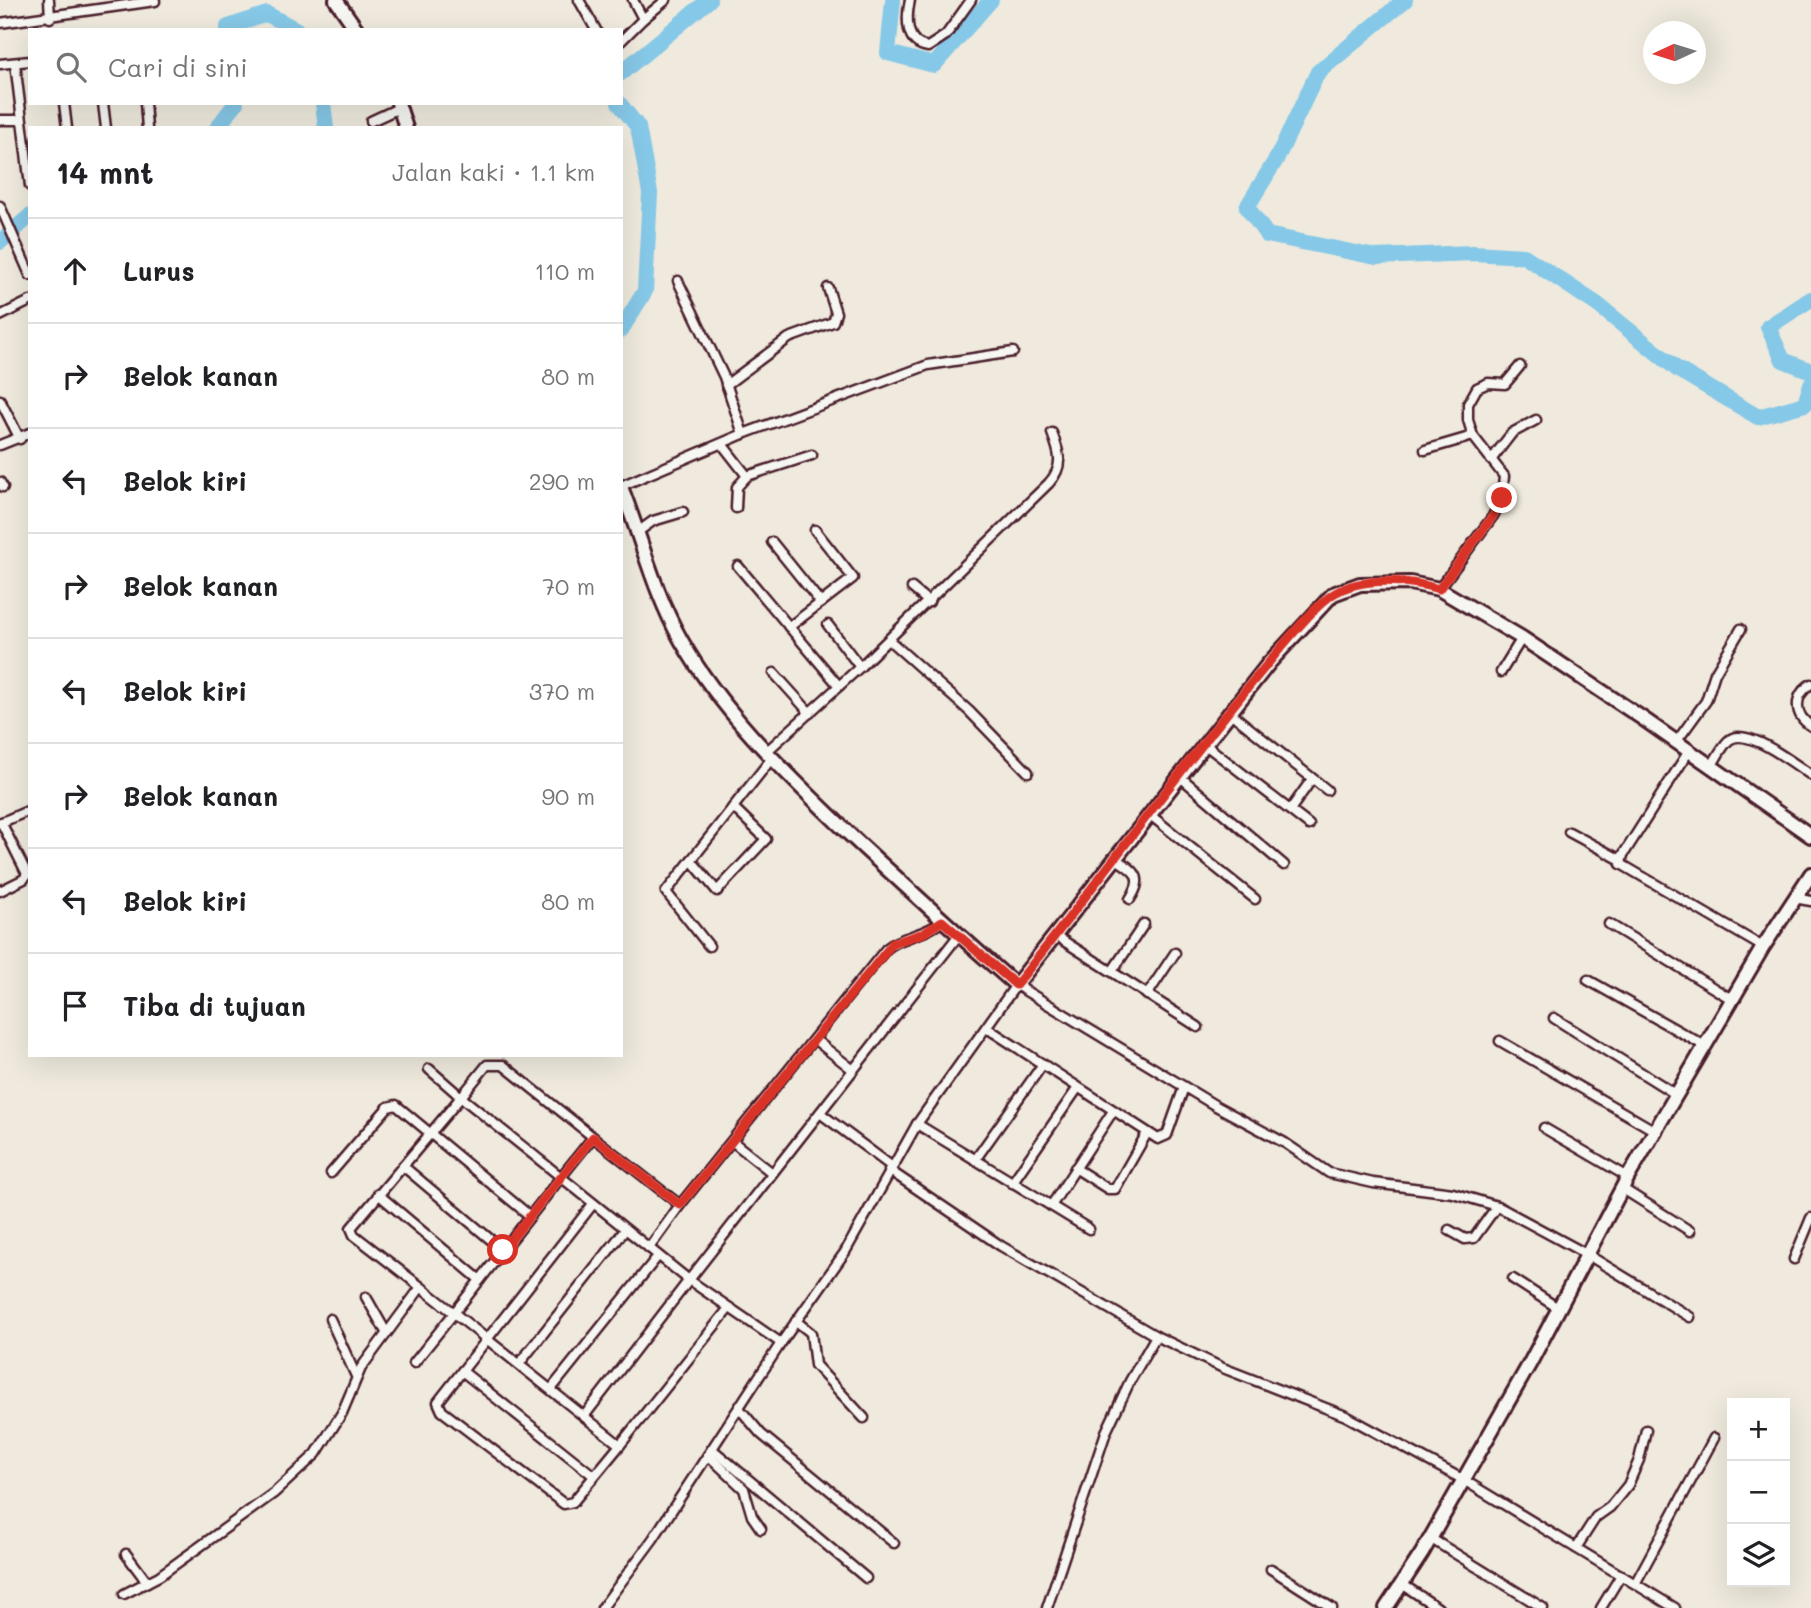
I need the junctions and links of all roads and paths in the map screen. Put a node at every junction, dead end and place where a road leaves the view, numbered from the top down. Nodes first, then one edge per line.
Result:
1 (49, 0) edge
2 (336, 0) edge
3 (579, 0) edge
4 (633, 0) edge
5 (666, 0) edge
6 (910, 0) edge
7 (971, 0) edge
8 (155, 1) edge
9 (50, 18) junction
10 (643, 19) junction
11 (0, 23) edge
12 (356, 28) edge
13 (595, 28) edge
14 (623, 39) edge
15 (28, 61) edge
16 (15, 63) junction
17 (0, 64) edge
18 (64, 105) edge
19 (103, 105) edge
20 (145, 105) edge
21 (399, 106) edge
22 (0, 120) edge
23 (20, 120) junction
24 (371, 121) dead end
25 (67, 126) edge
26 (106, 126) edge
27 (147, 126) edge
28 (405, 126) edge
29 (28, 173) edge
30 (1, 211) edge
31 (28, 270) edge
32 (678, 281) dead end
33 (828, 288) dead end
34 (28, 302) edge
35 (0, 316) edge
36 (1013, 352) dead end
37 (1520, 366) dead end
38 (726, 385) junction
39 (0, 400) edge
40 (1536, 420) dead end
41 (1052, 433) dead end
42 (28, 434) edge
43 (743, 434) junction
44 (1474, 436) junction
45 (20, 439) junction
46 (722, 443) junction
47 (0, 445) edge
48 (1425, 450) dead end
49 (812, 455) dead end
50 (1491, 460) junction
51 (747, 476) junction
52 (623, 485) edge
53 (623, 491) edge
54 (736, 508) dead end
55 (683, 512) dead end
56 (815, 530) dead end
57 (639, 531) junction
58 (772, 542) dead end
59 (738, 566) dead end
60 (912, 588) dead end
61 (1439, 589) junction
62 (929, 602) junction
63 (821, 603) junction
64 (828, 625) dead end
65 (789, 627) junction
66 (1741, 629) dead end
67 (1522, 638) junction
68 (888, 639) junction
69 (860, 667) junction
70 (1501, 672) dead end
71 (774, 673) dead end
72 (1811, 684) edge
73 (839, 686) junction
74 (1228, 711) junction
75 (810, 713) junction
76 (1811, 726) edge
77 (1677, 741) junction
78 (1203, 743) junction
79 (1689, 751) junction
80 (769, 755) junction
81 (1713, 765) junction
82 (1028, 772) dead end
83 (1178, 775) junction
84 (1811, 775) edge
85 (1312, 779) junction
86 (1327, 790) dead end
87 (733, 807) junction
88 (1290, 810) junction
89 (28, 811) edge
90 (1149, 814) junction
91 (1, 822) edge
92 (1309, 825) dead end
93 (1569, 832) dead end
94 (1811, 836) edge
95 (4, 840) edge
96 (1116, 859) junction
97 (691, 860) junction
98 (1621, 860) junction
99 (1284, 865) dead end
100 (1811, 874) edge
101 (0, 891) edge
102 (1794, 898) junction
103 (1130, 899) dead end
104 (1255, 899) dead end
105 (1811, 901) edge
106 (942, 921) junction
107 (1144, 924) dead end
108 (1609, 924) dead end
109 (958, 936) junction
110 (1056, 936) junction
111 (709, 946) dead end
112 (1763, 947) junction
113 (1175, 953) dead end
114 (1113, 970) junction
115 (1588, 980) dead end
116 (1016, 985) junction
117 (1147, 995) junction
118 (1732, 1000) junction
119 (1554, 1018) dead end
120 (1198, 1027) dead end
121 (987, 1028) junction
122 (814, 1039) junction
123 (1500, 1041) dead end
124 (1704, 1046) junction
125 (1043, 1064) junction
126 (429, 1069) dead end
127 (852, 1069) junction
128 (1184, 1087) junction
129 (1077, 1088) junction
130 (1677, 1095) junction
131 (461, 1097) junction
132 (1113, 1111) junction
133 (820, 1113) junction
134 (917, 1124) junction
135 (1544, 1128) dead end
136 (1657, 1132) junction
137 (429, 1133) junction
138 (1147, 1133) junction
139 (593, 1137) junction
140 (732, 1141) junction
141 (975, 1160) junction
142 (404, 1166) junction
143 (890, 1168) junction
144 (1075, 1168) junction
145 (771, 1172) junction
146 (331, 1173) dead end
147 (561, 1177) junction
148 (1012, 1183) junction
149 (1625, 1183) junction
150 (379, 1194) junction
151 (593, 1203) junction
152 (680, 1205) junction
153 (1051, 1206) junction
154 (1497, 1206) junction
155 (530, 1216) junction
156 (1811, 1218) edge
157 (1089, 1229) dead end
158 (625, 1230) junction
159 (1449, 1230) dead end
160 (1690, 1231) dead end
161 (649, 1248) junction
162 (503, 1250) junction
163 (1588, 1255) junction
164 (658, 1256) junction
165 (1794, 1259) dead end
166 (1513, 1279) dead end
167 (480, 1280) junction
168 (689, 1280) junction
169 (421, 1287) junction
170 (366, 1297) dead end
171 (729, 1308) junction
172 (1558, 1308) junction
173 (454, 1313) junction
174 (1690, 1317) dead end
175 (330, 1319) dead end
176 (796, 1321) junction
177 (386, 1332) junction
178 (1156, 1336) junction
179 (486, 1339) junction
180 (781, 1343) junction
181 (414, 1363) dead end
182 (519, 1364) junction
183 (462, 1371) junction
184 (356, 1376) junction
185 (552, 1388) junction
186 (738, 1408) junction
187 (585, 1415) junction
188 (864, 1418) dead end
189 (1646, 1430) dead end
190 (1714, 1437) dead end
191 (620, 1445) junction
192 (710, 1452) junction
193 (594, 1476) junction
194 (1462, 1479) junction
195 (761, 1529) dead end
196 (1430, 1538) junction
197 (894, 1543) dead end
198 (1577, 1548) junction
199 (125, 1554) dead end
200 (1271, 1569) dead end
201 (1621, 1575) junction
202 (866, 1578) dead end
203 (147, 1582) junction
204 (1636, 1582) junction
205 (1402, 1584) junction
206 (124, 1594) dead end
207 (602, 1608) edge
208 (1047, 1608) edge
209 (1332, 1608) edge
210 (1386, 1608) edge
211 (1438, 1608) edge
212 (1543, 1608) edge
213 (1601, 1608) edge
214 (1675, 1608) edge

1 - 9 street
2 - 12 street
3 - 13 street
4 - 10 street
5 - 10 street
6 - 7 street
8 - 9 street
9 - 11 street
10 - 14 street
15 - 16 street
16 - 17 street
16 - 23 street
18 - 25 street
19 - 26 street
20 - 27 street
21 - 24 street
21 - 28 street
22 - 23 street
23 - 29 street
30 - 31 street
32 - 38 street
33 - 38 street
34 - 35 street
36 - 43 street
37 - 44 street
38 - 43 street
39 - 45 street
40 - 50 street
41 - 62 street
42 - 45 street
43 - 46 street
44 - 48 street
44 - 50 street
45 - 47 street
46 - 51 street
46 - 52 street
49 - 51 street
50 - 61 street
51 - 54 street
53 - 57 street
55 - 57 street
56 - 63 street
57 - 80 street
58 - 63 street
59 - 65 street
60 - 62 street
61 - 67 street
61 - 74 street
62 - 68 street
63 - 65 street
64 - 69 street
65 - 73 street
66 - 77 street
67 - 70 street
67 - 77 street
68 - 69 street
68 - 82 street
69 - 73 street
71 - 75 street
72 - 76 street
73 - 75 street
74 - 78 street
74 - 85 street
75 - 80 street
77 - 79 street
78 - 83 street
78 - 88 street
79 - 81 street
79 - 98 street
80 - 87 street
80 - 106 street
81 - 84 street
81 - 94 street
83 - 90 street
83 - 99 street
85 - 86 street
85 - 88 street
87 - 97 street
87 - 97 street
88 - 92 street
89 - 91 street
90 - 96 street
90 - 104 street
91 - 95 street
93 - 98 street
95 - 101 street
96 - 103 street
96 - 110 street
97 - 111 street
98 - 112 street
100 - 102 street
102 - 105 street
102 - 112 street
106 - 109 street
106 - 122 street
107 - 114 street
108 - 118 street
109 - 116 street
109 - 127 street
110 - 114 street
110 - 116 street
112 - 118 street
113 - 117 street
114 - 117 street
115 - 124 street
116 - 121 street
116 - 128 street
117 - 120 street
118 - 124 street
119 - 130 street
121 - 125 street
121 - 134 street
122 - 127 street
122 - 140 street
123 - 136 street
124 - 130 street
125 - 129 street
125 - 141 street
126 - 131 street
127 - 133 street
128 - 138 street
128 - 154 street
129 - 132 street
129 - 148 street
130 - 136 street
131 - 137 street
131 - 139 street
131 - 147 street
132 - 138 street
132 - 144 street
133 - 143 street
133 - 145 street
134 - 141 street
134 - 143 street
135 - 149 street
136 - 149 street
137 - 142 street
137 - 146 street
137 - 155 street
138 - 144 street
139 - 147 street
139 - 152 street
140 - 145 street
140 - 152 street
141 - 148 street
142 - 150 street
142 - 162 street
143 - 176 street
143 - 178 street
144 - 153 street
145 - 168 street
147 - 151 street
147 - 155 street
148 - 153 street
149 - 160 street
149 - 163 street
150 - 167 street
150 - 169 street
151 - 158 street
151 - 179 street
152 - 161 street
153 - 157 street
154 - 159 street
154 - 163 street
155 - 162 street
156 - 165 street
158 - 161 street
158 - 182 street
161 - 164 street
162 - 167 street
163 - 172 street
163 - 174 street
164 - 168 street
164 - 185 street
166 - 172 street
167 - 173 street
168 - 171 street
168 - 187 street
169 - 173 street
169 - 177 street
170 - 177 street
171 - 180 street
171 - 191 street
172 - 194 street
173 - 179 street
173 - 181 street
175 - 184 street
176 - 180 street
176 - 188 street
177 - 184 street
178 - 194 street
178 - 208 street
179 - 182 street
179 - 183 street
180 - 186 street
182 - 185 street
183 - 193 street
183 - 193 street
184 - 203 street
185 - 187 street
186 - 192 street
186 - 197 street
187 - 191 street
189 - 198 street
190 - 204 street
191 - 193 street
192 - 195 street
192 - 202 street
192 - 207 street
194 - 196 street
194 - 198 street
196 - 205 street
196 - 212 street
198 - 201 street
199 - 203 street
200 - 209 street
201 - 204 street
201 - 213 street
203 - 206 street
204 - 214 street
205 - 210 street
205 - 211 street

